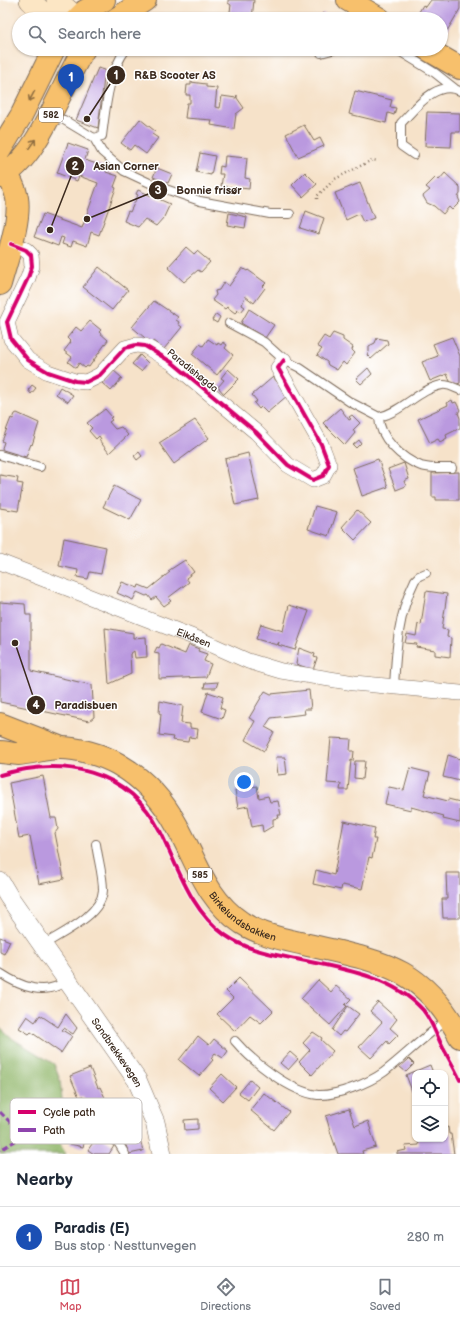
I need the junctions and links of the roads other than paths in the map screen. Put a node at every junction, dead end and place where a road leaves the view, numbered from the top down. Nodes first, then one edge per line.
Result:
1 (19, 0) edge
2 (30, 0) edge
3 (57, 0) edge
4 (104, 0) edge
5 (144, 0) edge
6 (348, 0) edge
7 (25, 12) edge
8 (42, 12) edge
9 (73, 12) edge
10 (87, 12) edge
11 (126, 12) edge
12 (368, 12) edge
13 (48, 56) edge
14 (80, 56) edge
15 (122, 56) edge
16 (407, 56) edge
17 (433, 56) edge
18 (458, 83) edge
19 (49, 118) junction
20 (94, 138) junction
21 (0, 150) edge
22 (414, 156) dead end
23 (2, 172) edge
24 (290, 214) dead end
25 (11, 244) junction
26 (0, 284) edge
27 (229, 323) dead end
28 (284, 360) junction
29 (460, 390) edge
30 (379, 417) junction
31 (0, 455) edge
32 (40, 467) dead end
33 (452, 468) dead end
34 (0, 562) edge
35 (426, 573) dead end
36 (394, 687) junction
37 (460, 693) edge
38 (0, 724) edge
39 (60, 748) junction
40 (0, 752) edge
41 (96, 844) dead end
42 (0, 882) edge
43 (43, 945) junction
44 (0, 974) edge
45 (68, 980) junction
46 (455, 1028) edge
47 (235, 1040) dead end
48 (119, 1144) edge
49 (125, 1154) edge
50 (162, 1154) edge

1 - 7 main road
2 - 8 main road
3 - 9 main road
4 - 10 main road
5 - 11 main road
6 - 12 main road
13 -> 21 main road, 582
14 - 19 main road, 582
15 - 20 lane
16 - 18 lane
17 - 18 main road
18 - 22 lane
19 - 20 lane
23 -> 19 main road, 582
20 - 24 lane
23 - 25 main road
25 - 26 main road
25 - 28 street, Paradishøgda
27 - 28 lane
28 - 30 lane
29 - 30 lane
30 - 33 lane
31 - 32 lane
34 - 36 street, Eikåsen
35 - 36 lane
36 - 37 street, Eikåsen
38 - 39 main road
39 - 40 main road
39 - 46 main road, Birkelundsbakken / 585
41 - 43 lane
42 - 43 street, Sandbrekkevegen
43 - 45 street, Sandbrekkevegen
44 - 45 lane
45 - 50 street, Sandbrekkevegen
46 - 47 lane, Birkelundsbakken
48 - 49 lane

